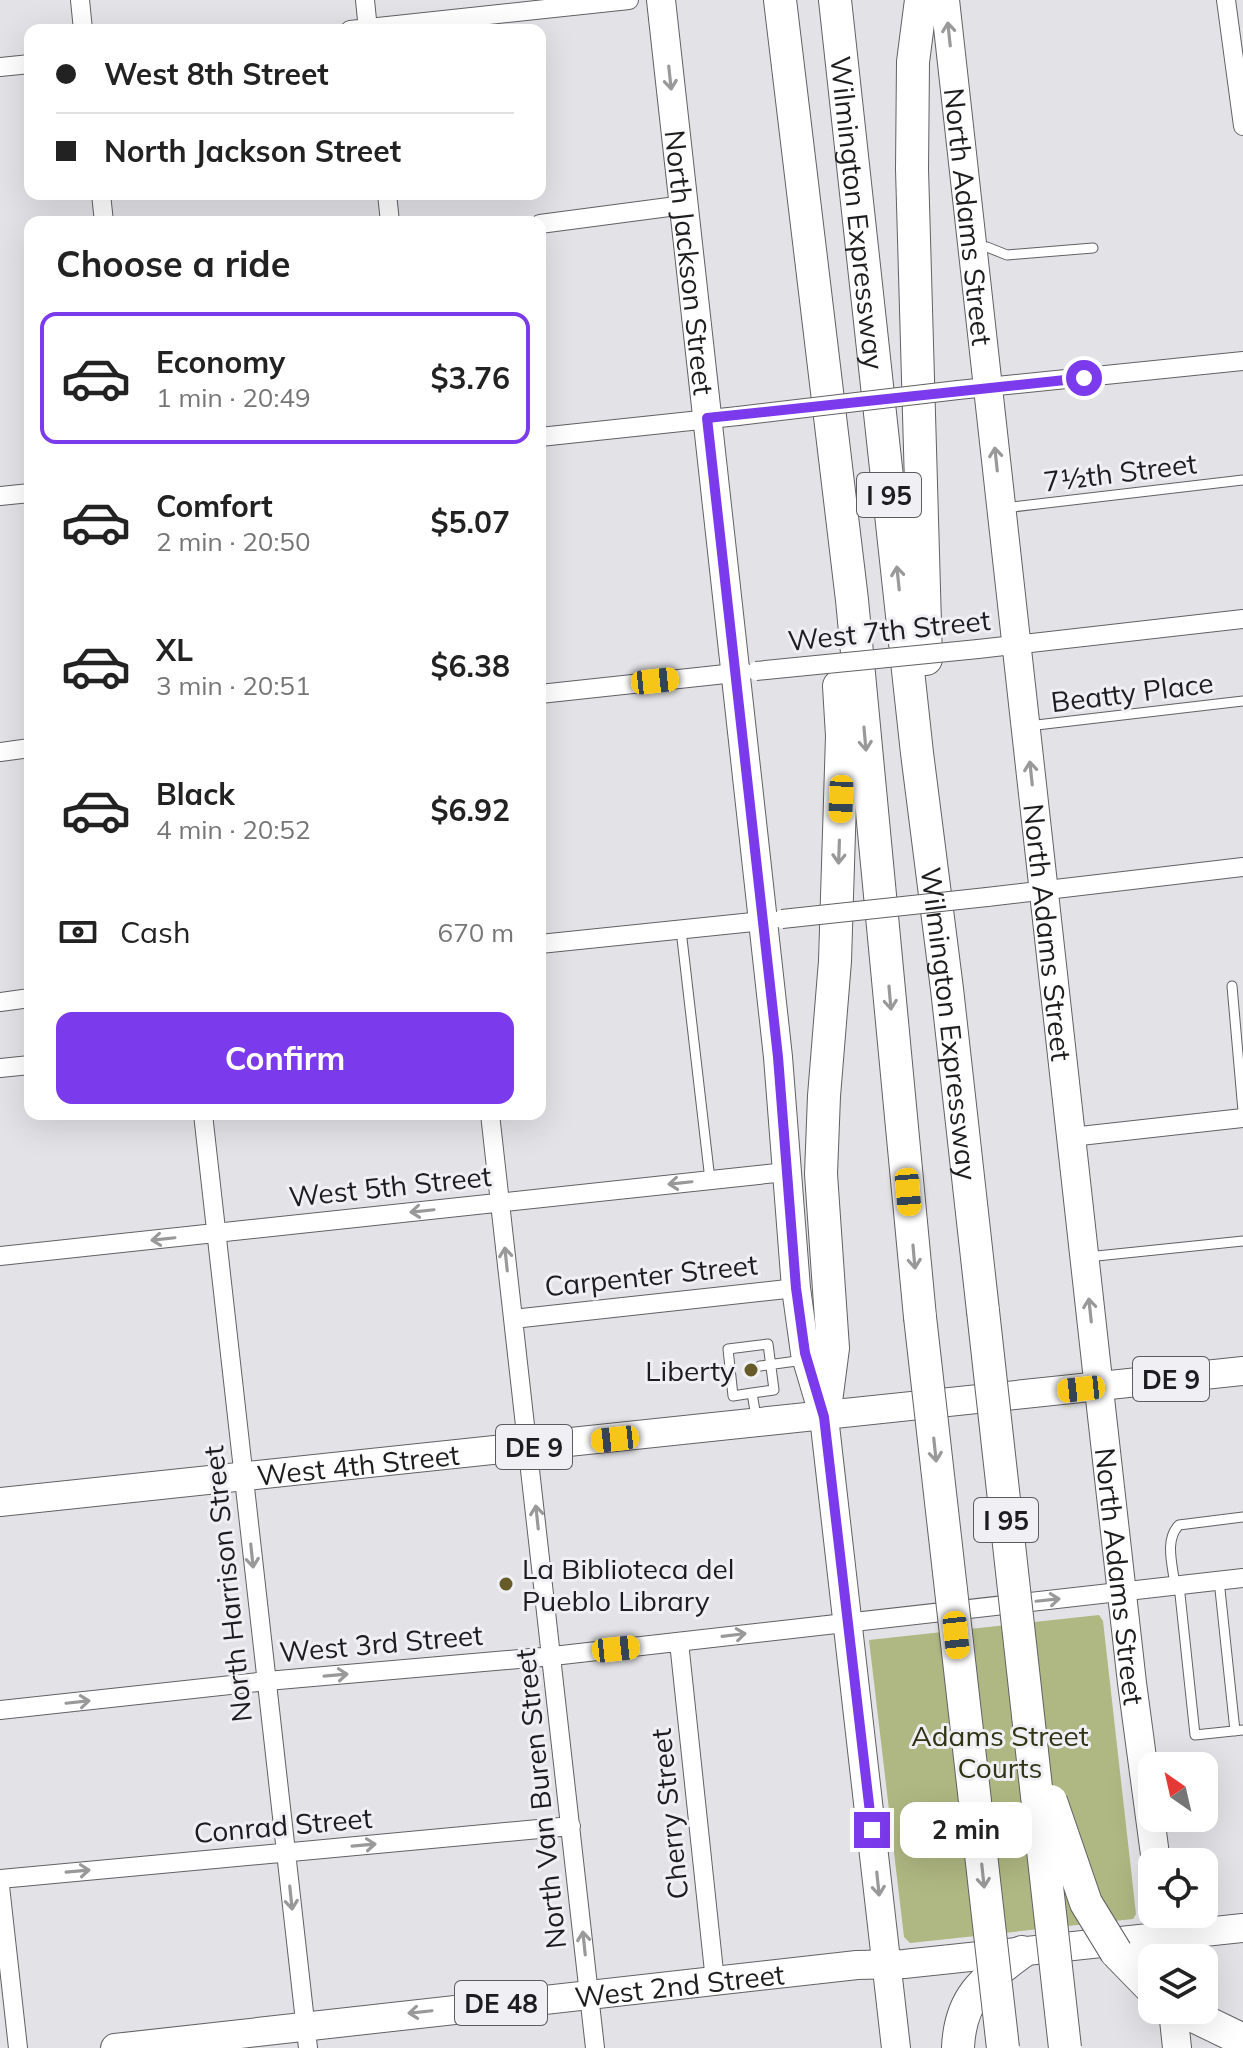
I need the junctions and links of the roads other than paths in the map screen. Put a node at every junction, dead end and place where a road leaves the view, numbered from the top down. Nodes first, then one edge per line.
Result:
1 (80, 0) edge
2 (365, 0) edge
3 (629, 0) edge
4 (661, 0) edge
5 (772, 0) edge
6 (780, 0) edge
7 (835, 0) edge
8 (921, 0) edge
9 (945, 0) edge
10 (1226, 0) edge
11 (82, 24) edge
12 (363, 24) edge
13 (408, 24) edge
14 (24, 65) edge
15 (0, 67) edge
16 (789, 74) junction
17 (1243, 126) edge
18 (802, 189) junction
19 (684, 205) junction
20 (546, 223) edge
21 (973, 246) junction
22 (1093, 248) dead end
23 (1243, 361) edge
24 (988, 388) junction
25 (707, 418) junction
26 (546, 436) edge
27 (1243, 480) edge
28 (24, 494) edge
29 (0, 496) edge
30 (1002, 509) junction
31 (1243, 619) edge
32 (1017, 646) junction
33 (746, 672) junction
34 (546, 693) edge
35 (1243, 701) edge
36 (1026, 726) junction
37 (24, 749) edge
38 (0, 752) edge
39 (1243, 867) edge
40 (1044, 890) junction
41 (772, 920) junction
42 (681, 930) junction
43 (546, 943) edge
44 (1232, 986) dead end
45 (947, 989) junction
46 (24, 999) edge
47 (0, 1002) edge
48 (24, 1066) edge
49 (0, 1068) edge
50 (1243, 1111) edge
51 (1243, 1118) edge
52 (204, 1120) edge
53 (491, 1120) edge
54 (1071, 1137) junction
55 (786, 1172) junction
56 (710, 1180) junction
57 (500, 1203) junction
58 (217, 1233) junction
59 (1243, 1241) edge
60 (0, 1256) edge
61 (1085, 1258) junction
62 (796, 1288) junction
63 (513, 1319) junction
64 (807, 1360) junction
65 (766, 1366) junction
66 (1243, 1371) edge
67 (1099, 1387) junction
68 (752, 1393) junction
69 (824, 1417) junction
70 (757, 1424) junction
71 (529, 1448) junction
72 (244, 1478) junction
73 (0, 1502) edge
74 (1243, 1517) edge
75 (1243, 1578) edge
76 (1219, 1580) junction
77 (1177, 1585) junction
78 (1122, 1591) junction
79 (849, 1621) junction
80 (679, 1642) junction
81 (553, 1656) junction
82 (267, 1681) junction
83 (0, 1710) edge
84 (1029, 1729) junction
85 (1239, 1730) edge
86 (571, 1826) junction
87 (1154, 1848) edge
88 (286, 1852) junction
89 (0, 1879) edge
90 (0, 1886) edge
91 (1243, 1928) edge
92 (1165, 1936) edge
93 (1022, 1952) junction
94 (887, 1965) junction
95 (1138, 1975) edge
96 (715, 1981) junction
97 (589, 1994) junction
98 (1174, 2024) edge
99 (1210, 2024) edge
100 (306, 2036) edge
101 (1243, 2040) edge
102 (18, 2048) edge
103 (115, 2048) edge
104 (595, 2048) edge
105 (896, 2048) edge
106 (958, 2048) edge
107 (1003, 2048) edge
108 (1065, 2048) edge
109 (1177, 2048) edge

1 - 11 street
2 - 12 street
3 - 13 street
4 -> 19 main road, North Jackson Street
5 - 16 highway
6 - 16 highway, Wilmington Expressway / I 95
45 -> 7 highway, Wilmington Expressway / I 95
8 - 45 highway
21 -> 9 main road, North Adams Street
10 - 17 street
14 - 15 street
16 - 18 highway, Wilmington Expressway / I 95
18 -> 69 highway
18 -> 107 highway, Wilmington Expressway / I 95, bridge
19 - 20 street
19 - 25 main road, North Jackson Street
21 - 22 lane
21 - 24 main road, North Adams Street
23 - 24 street
24 - 25 street, bridge
30 -> 24 main road, North Adams Street
25 - 26 street
25 - 33 main road, North Jackson Street
27 - 30 lane, 7½th Street
28 - 29 street
30 - 32 main road, North Adams Street
31 - 32 street, West 7th Street
32 - 33 street, West 7th Street, bridge
32 - 36 main road, North Adams Street
33 - 34 street, West 7th Street
33 - 41 main road, North Jackson Street
35 - 36 lane, Beatty Place
40 -> 36 main road, North Adams Street
37 - 38 street
39 - 40 street
40 - 41 street, bridge
40 - 54 main road, North Adams Street
41 - 42 street
41 - 55 main road, North Jackson Street
42 - 43 street
42 - 56 lane
44 - 50 lane
45 - 84 highway, Wilmington Expressway / I 95, bridge
46 - 47 street
48 - 49 street
51 - 54 street
52 - 58 street, North Harrison Street
53 - 57 street, North Van Buren Street
54 - 61 main road, North Adams Street
55 - 56 street, West 5th Street
55 - 62 main road, North Jackson Street
56 -> 57 street, West 5th Street
57 -> 58 street, West 5th Street
63 -> 57 street, North Van Buren Street
58 -> 60 street, West 5th Street
58 - 72 street, North Harrison Street
59 - 61 lane
67 -> 61 main road, North Adams Street
62 - 63 street, Carpenter Street
62 - 64 main road, North Jackson Street
63 - 71 street, North Van Buren Street
64 - 65 lane
64 - 69 main road, North Jackson Street
65 - 68 lane
65 - 68 lane
66 - 67 main road, West 4th Street / DE 9
67 - 69 main road, West 4th Street / DE 9
67 - 78 main road, North Adams Street
68 - 70 lane
69 - 70 main road, West 4th Street / DE 9
69 - 79 main road, North Jackson Street
70 - 71 main road, West 4th Street / DE 9
71 - 72 main road, West 4th Street / DE 9
81 -> 71 street, North Van Buren Street
72 - 73 main road, West 4th Street / DE 9
72 -> 82 street, North Harrison Street
74 - 77 lane
75 - 76 street, West 3rd Street
76 - 77 street, West 3rd Street
76 - 85 lane
77 - 78 street, West 3rd Street
77 - 85 lane
79 -> 78 street, West 3rd Street
78 - 87 main road, North Adams Street
80 -> 79 street, West 3rd Street
79 -> 94 main road, North Jackson Street
80 - 81 street, West 3rd Street
80 - 96 street, Cherry Street
82 -> 81 street, West 3rd Street
81 - 86 street, North Van Buren Street
83 -> 82 street, West 3rd Street
82 - 88 street, North Harrison Street
84 - 95 highway, bridge
84 - 108 highway, Wilmington Expressway / I 95, bridge
88 -> 86 street, Conrad Street
97 -> 86 street, North Van Buren Street
89 -> 88 street, Conrad Street
88 -> 100 street, North Harrison Street
90 - 102 street
91 - 92 main road, West 2nd Street / DE 48
92 - 93 main road, West 2nd Street / DE 48
93 - 94 main road, West 2nd Street / DE 48
93 - 106 highway
94 - 96 main road, West 2nd Street / DE 48
94 - 105 main road, North Jackson Street
96 - 97 main road, West 2nd Street / DE 48
97 -> 100 main road, West 2nd Street / DE 48
97 - 104 street, North Van Buren Street
98 - 109 main road
99 - 101 highway
100 - 103 main road, West 2nd Street / DE 48

